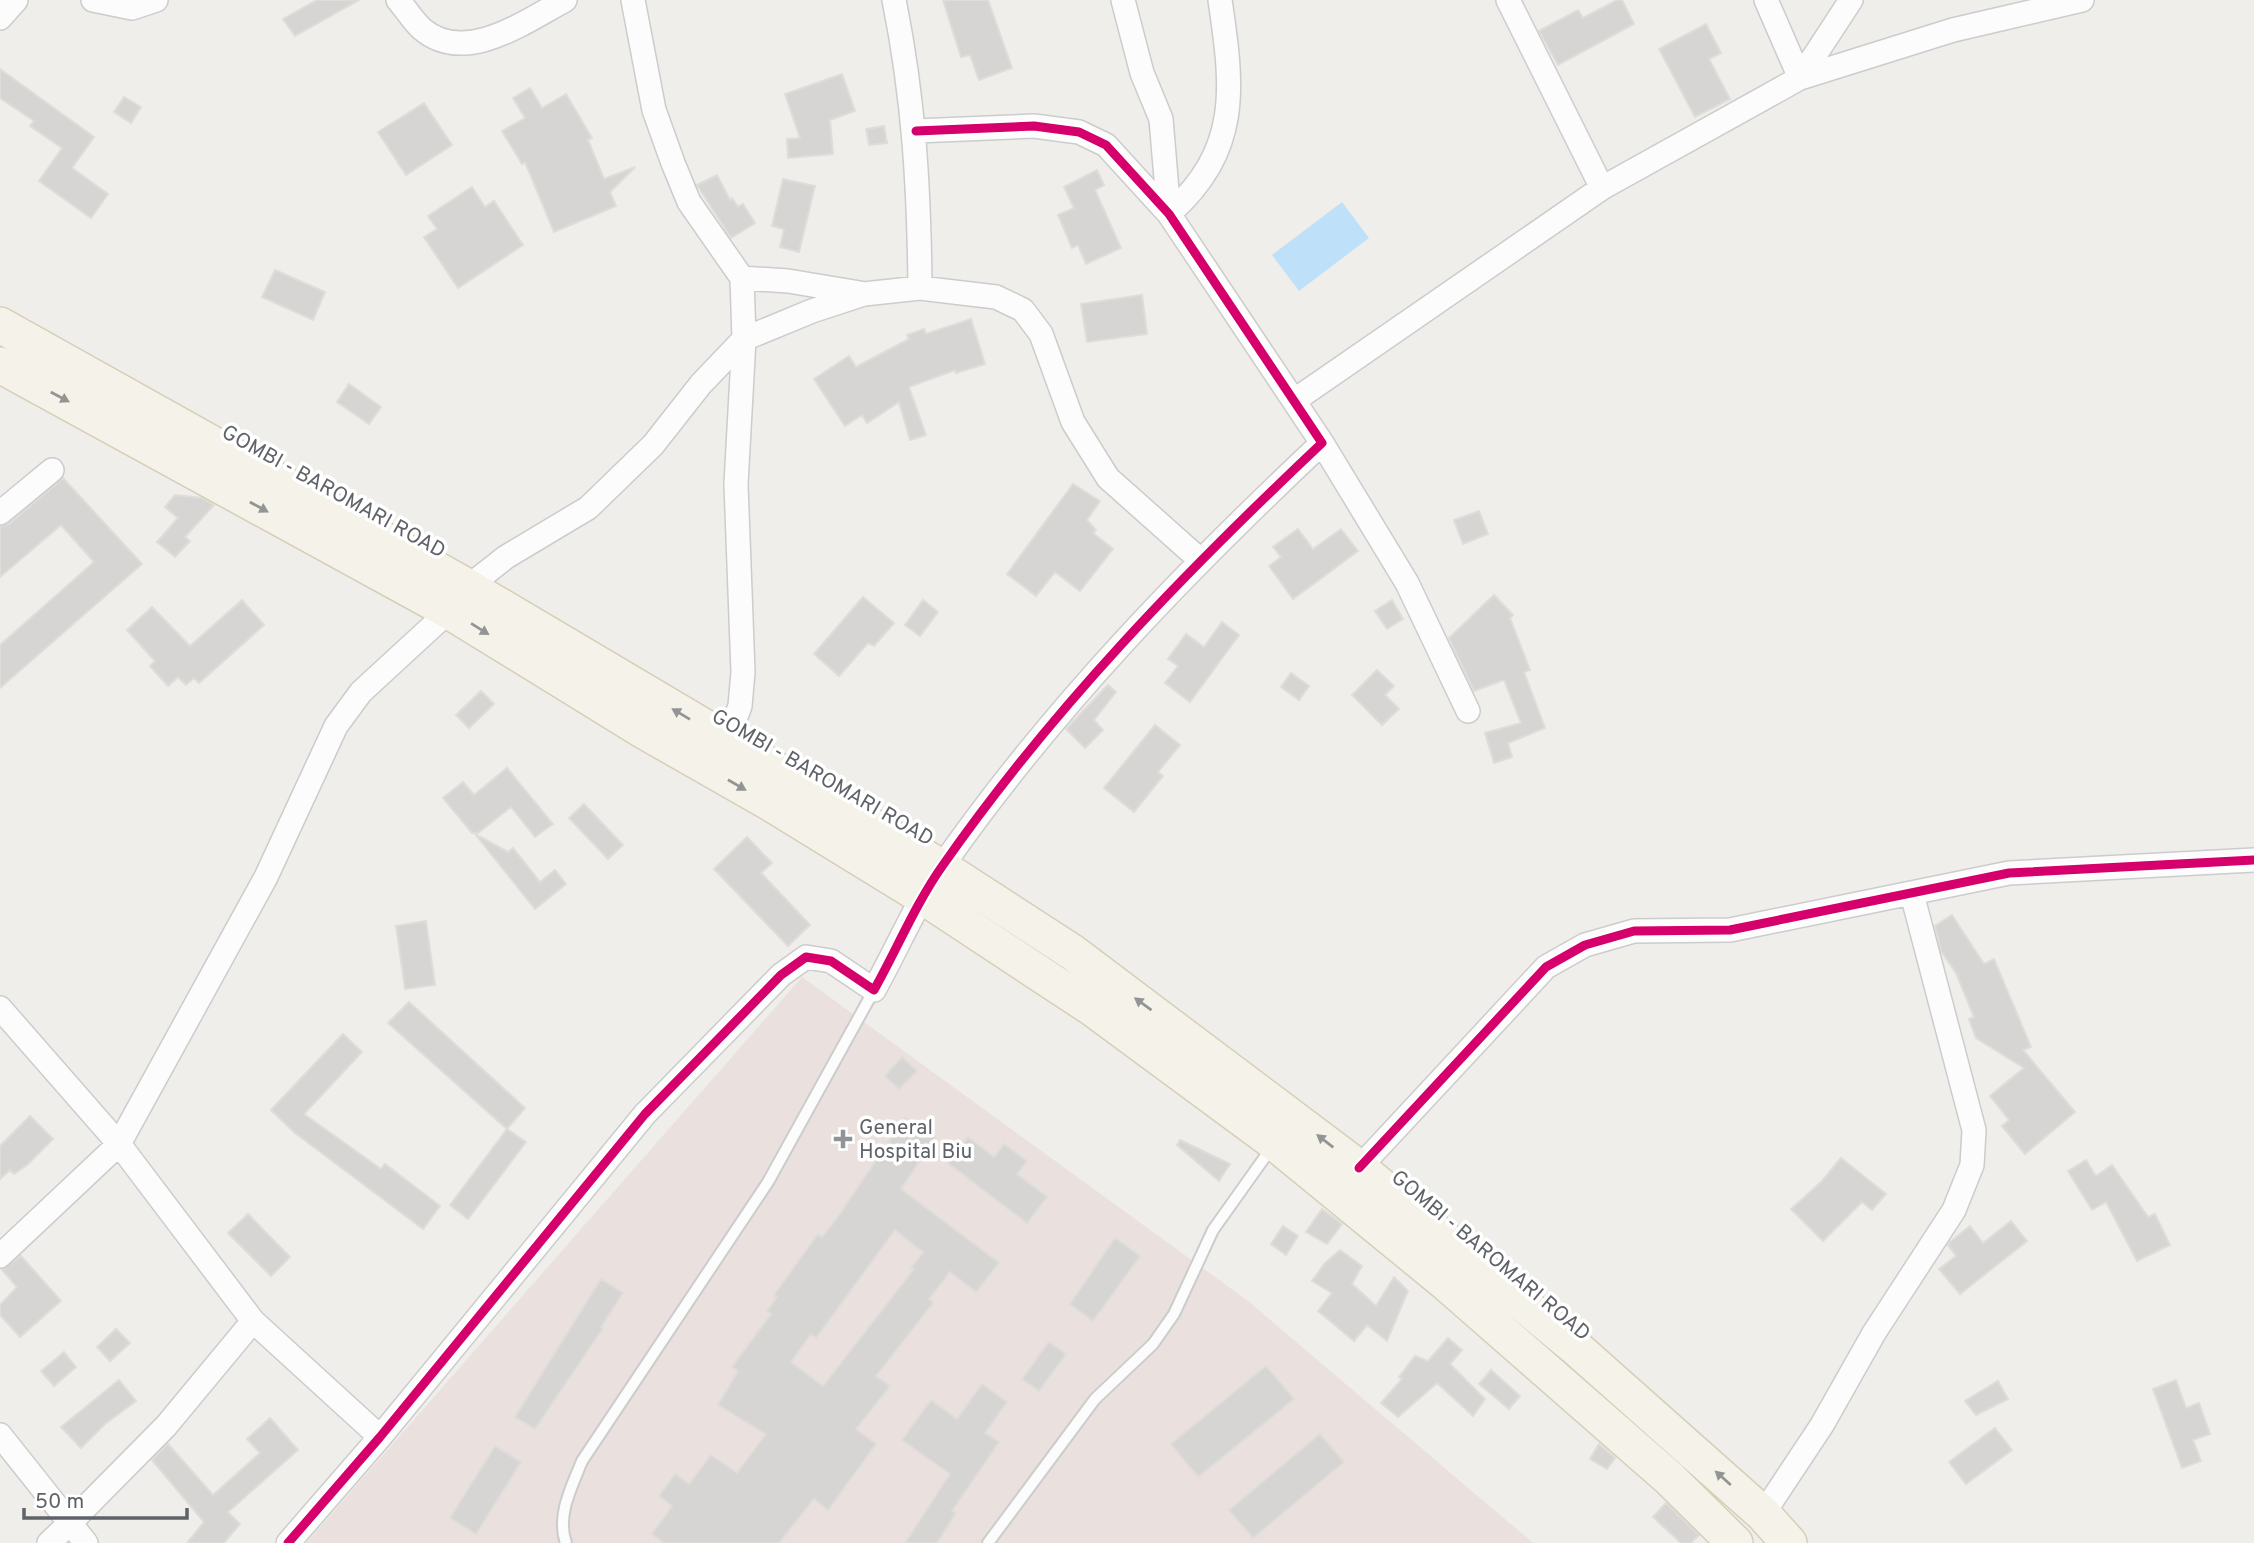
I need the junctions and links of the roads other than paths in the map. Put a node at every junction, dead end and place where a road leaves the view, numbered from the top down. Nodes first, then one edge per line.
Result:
1 (16, 0) edge
2 (93, 0) edge
3 (156, 0) edge
4 (398, 0) edge
5 (565, 0) edge
6 (633, 0) edge
7 (894, 0) edge
8 (1123, 0) edge
9 (1220, 0) edge
10 (1508, 0) edge
11 (1766, 0) edge
12 (1851, 0) edge
13 (2081, 0) edge
14 (0, 18) edge
15 (1800, 78) junction
16 (916, 131) junction
17 (1602, 188) junction
18 (1168, 214) junction
19 (742, 278) junction
20 (920, 288) junction
21 (864, 294) junction
22 (0, 325) edge
23 (744, 340) junction
24 (0, 365) edge
25 (1295, 400) junction
26 (1322, 443) junction
27 (52, 470) dead end
28 (0, 513) edge
29 (1199, 559) junction
30 (459, 599) junction
31 (1468, 711) dead end
32 (727, 741) junction
33 (2254, 860) edge
34 (942, 867) junction
35 (1912, 894) junction
36 (925, 898) junction
37 (874, 990) junction
38 (0, 1008) edge
39 (1275, 1143) junction
40 (119, 1144) junction
41 (1359, 1168) junction
42 (0, 1256) edge
43 (253, 1321) junction
44 (0, 1435) edge
45 (380, 1437) junction
46 (1763, 1514) junction
47 (70, 1523) junction
48 (49, 1543) edge
49 (86, 1543) edge
50 (288, 1543) edge
51 (566, 1543) edge
52 (988, 1543) edge
53 (1735, 1543) edge
54 (1789, 1543) edge

1 - 14 street
2 - 3 street
4 - 5 street
6 - 19 street
7 - 16 street
8 - 18 street
9 - 18 street
10 - 17 street
11 - 15 street
12 - 15 street
13 - 15 street
15 - 17 street
16 - 18 street
16 - 20 street
17 - 25 street
18 - 25 street
19 - 21 street
19 - 23 street
20 - 21 street
20 - 29 street
21 - 23 street
22 - 30 main road, GOMBI - BAROMARI ROAD
23 - 30 street
23 - 32 street
24 -> 30 main road, GOMBI - BAROMARI ROAD
25 - 26 street
26 - 29 street
26 - 31 street
27 - 28 street
29 - 34 street
32 -> 30 main road, GOMBI - BAROMARI ROAD
30 -> 36 main road, GOMBI - BAROMARI ROAD
30 - 40 street
32 - 34 main road, GOMBI - BAROMARI ROAD
33 - 35 street
34 - 36 street
41 -> 34 main road, GOMBI - BAROMARI ROAD
35 - 41 street
35 - 46 street
36 - 37 street
36 - 39 main road, GOMBI - BAROMARI ROAD
37 - 45 street
37 - 51 lane
38 - 40 street
39 - 52 lane
39 - 53 main road, GOMBI - BAROMARI ROAD
40 - 42 street
40 - 43 street
46 -> 41 main road, GOMBI - BAROMARI ROAD
43 - 45 street
43 - 47 street
44 - 47 street
45 - 50 street
46 - 54 main road, GOMBI - BAROMARI ROAD
47 - 48 street
47 - 49 street

